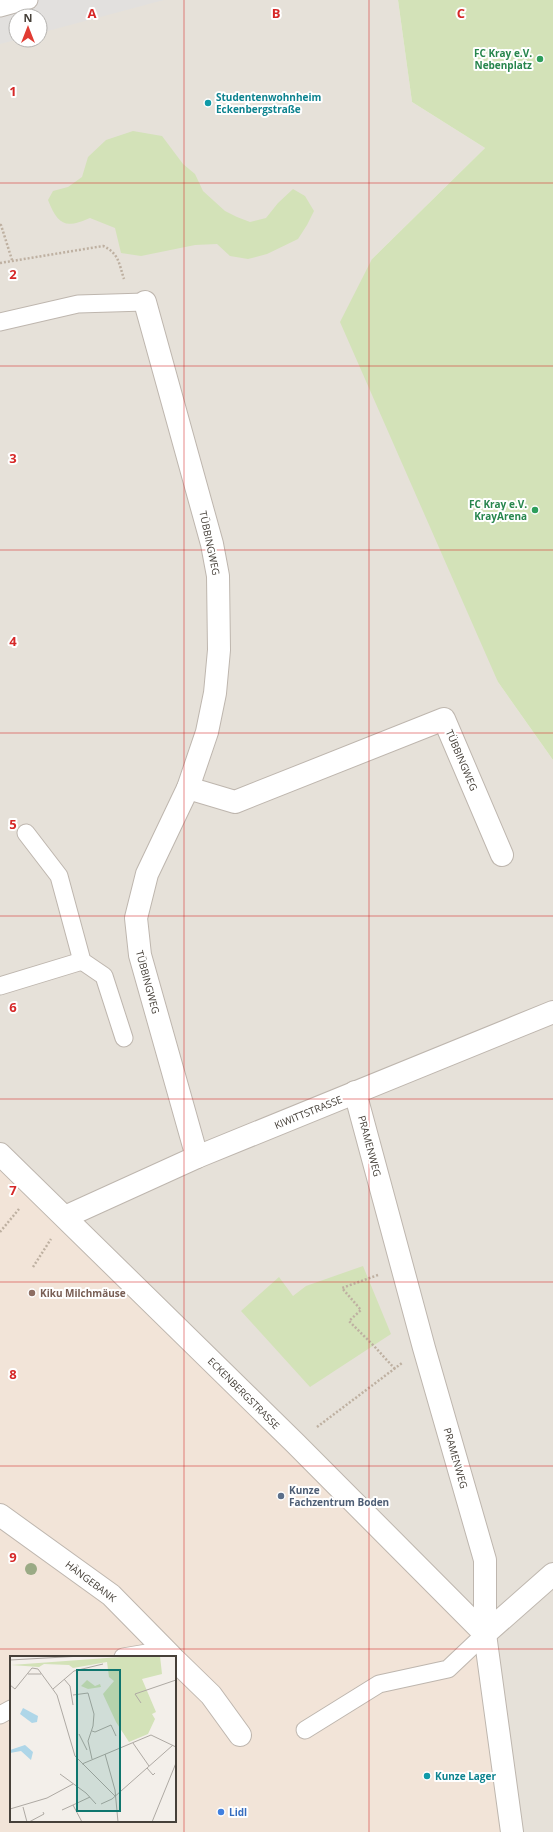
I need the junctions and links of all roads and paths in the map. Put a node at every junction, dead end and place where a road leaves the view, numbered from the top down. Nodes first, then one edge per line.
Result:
1 (29, 0) edge
2 (0, 8) edge
3 (0, 225) edge
4 (12, 260) junction
5 (0, 263) edge
6 (145, 302) junction
7 (0, 322) edge
8 (188, 788) junction
9 (26, 832) dead end
10 (502, 855) dead end
11 (82, 961) junction
12 (0, 986) edge
13 (553, 1012) edge
14 (124, 1038) dead end
15 (355, 1092) junction
16 (0, 1154) edge
17 (197, 1157) junction
18 (65, 1217) junction
19 (6, 1225) dead end
20 (0, 1232) edge
21 (402, 1266) junction
22 (33, 1267) dead end
23 (424, 1348) junction
24 (395, 1369) junction
25 (295, 1443) junction
26 (0, 1516) edge
27 (553, 1574) edge
28 (485, 1634) junction
29 (171, 1656) edge
30 (176, 1661) edge
31 (10, 1710) edge
32 (0, 1715) edge
33 (305, 1730) dead end
34 (240, 1735) dead end
35 (512, 1832) edge

1 - 2 lane
3 - 4 path
4 - 5 path
4 - 6 path
6 - 7 lane
6 - 8 street, TÜBBINGWEG
8 - 10 street, TÜBBINGWEG
8 - 17 street, TÜBBINGWEG
9 - 11 lane
11 - 12 lane
11 - 14 lane
13 - 15 street, KIWITTSTRASSE
15 - 17 street, KIWITTSTRASSE
15 - 21 street, PRAMENWEG
16 - 18 street, ECKENBERGSTRASSE
17 - 18 street, KIWITTSTRASSE
18 - 22 path
18 - 25 street, ECKENBERGSTRASSE
19 - 20 path
21 - 23 street, PRAMENWEG
21 - 24 path
23 - 24 path
23 - 28 street, PRAMENWEG
24 - 25 path
25 - 28 street, ECKENBERGSTRASSE
26 - 29 street, HÄNGEBANK
27 - 28 street
28 - 33 lane
28 - 35 street, PRAMENWEG
30 - 34 street, HÄNGEBANK
31 - 32 lane

